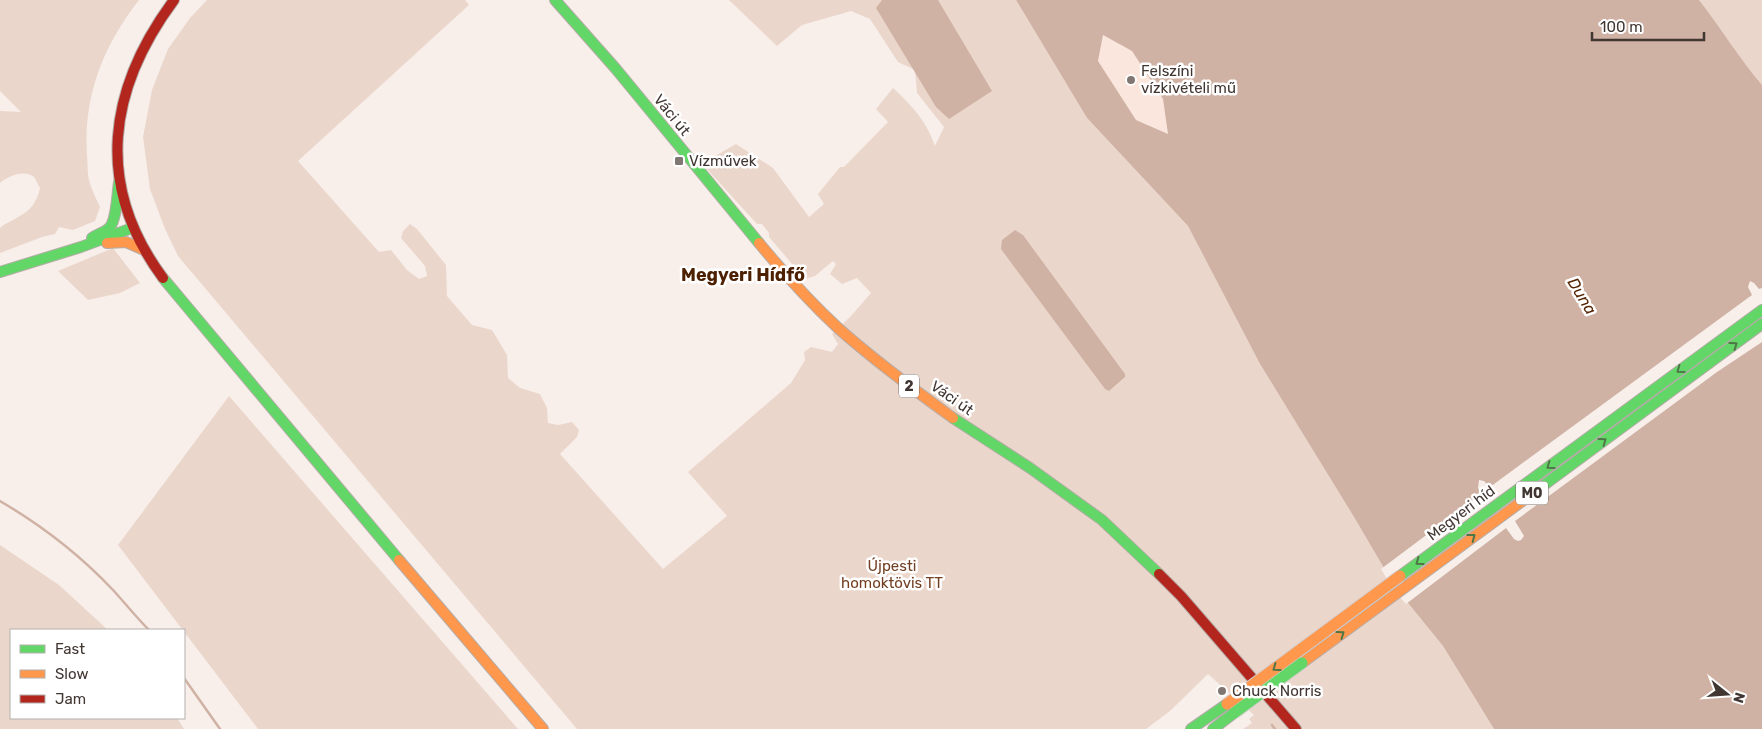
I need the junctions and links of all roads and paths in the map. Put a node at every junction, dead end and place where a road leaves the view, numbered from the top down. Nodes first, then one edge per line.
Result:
1 (174, 0) edge
2 (556, 0) edge
3 (120, 180) junction
4 (132, 228) junction
5 (81, 247) junction
6 (145, 251) junction
7 (0, 272) edge
8 (1762, 310) edge
9 (1762, 324) edge
10 (1230, 709) junction
11 (544, 729) edge
12 (1191, 729) edge
13 (1213, 729) edge
14 (1296, 729) edge

1 - 3 main road
2 - 14 main road, Váci út / 2
3 - 4 main road
3 - 5 main road
4 - 5 main road
4 - 6 main road
5 - 6 main road
5 - 7 main road
6 - 11 main road
8 -> 10 main road, Megyeri híd / M0, bridge
10 -> 9 main road, Megyeri híd / M0, bridge
10 - 12 main road, M0
10 - 13 main road, M0

